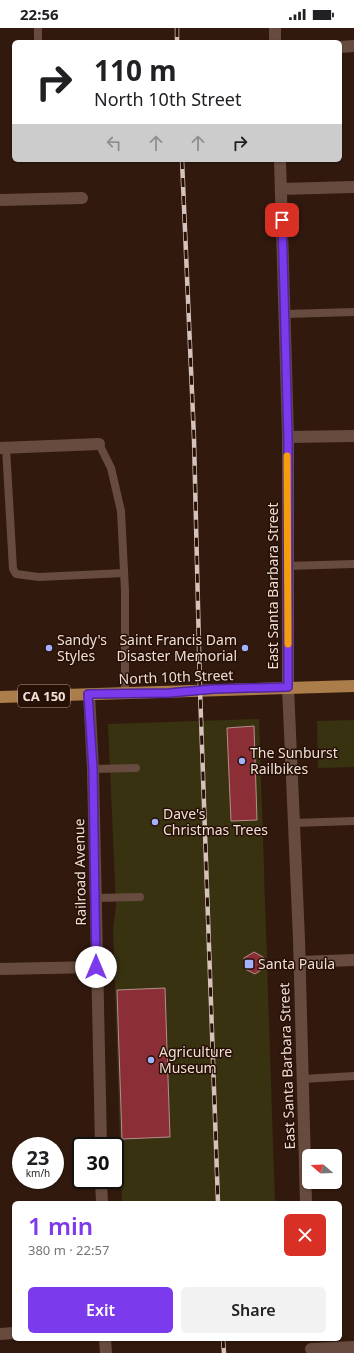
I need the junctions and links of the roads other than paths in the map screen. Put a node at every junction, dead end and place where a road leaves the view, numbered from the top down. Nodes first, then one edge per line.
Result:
1 (38, 28) edge
2 (275, 28) edge
3 (38, 40) edge
4 (275, 40) edge
5 (354, 46) edge
6 (342, 47) edge
7 (280, 162) edge
8 (354, 187) edge
9 (281, 189) junction
10 (82, 198) dead end
11 (0, 200) edge
12 (354, 312) edge
13 (285, 314) junction
14 (354, 436) edge
15 (288, 438) junction
16 (99, 444) joint
17 (3, 448) edge
18 (354, 564) edge
19 (287, 566) junction
20 (124, 573) junction
21 (354, 686) edge
22 (288, 687) junction
23 (88, 694) junction
24 (125, 694) junction
25 (0, 697) edge
26 (136, 768) dead end
27 (93, 769) junction
28 (354, 821) edge
29 (293, 823) junction
30 (140, 897) dead end
31 (96, 898) junction
32 (354, 960) edge
33 (299, 962) junction
34 (96, 967) junction
35 (0, 969) edge
36 (354, 1076) edge
37 (303, 1079) junction
38 (101, 1137) edge
39 (101, 1189) edge
40 (102, 1201) edge
41 (306, 1201) edge
42 (12, 1333) edge
43 (0, 1334) edge
44 (105, 1341) edge
45 (311, 1347) edge
46 (354, 1347) edge
47 (106, 1353) edge

1 - 3 lane
2 - 4 street
5 - 6 street
7 - 9 street, East Santa Barbara Street
8 - 9 street
9 - 13 street, East Santa Barbara Street
10 - 11 street
12 - 13 lane
13 - 15 street, East Santa Barbara Street
14 - 15 street
15 - 19 street, East Santa Barbara Street
16 - 17 street
16 - 20 lane
17 - 20 lane
18 - 19 lane
19 - 22 street, East Santa Barbara Street
20 - 24 lane
21 - 22 main road, North 10th Street / CA 150
22 - 24 main road, North 10th Street / CA 150
22 - 29 street, East Santa Barbara Street
23 - 24 main road, North 10th Street / CA 150
23 - 25 main road, North 10th Street / CA 150
23 - 27 street, Railroad Avenue
26 - 27 lane
27 - 31 street, Railroad Avenue
28 - 29 lane
29 - 33 street, East Santa Barbara Street
30 - 31 lane
31 - 34 street, Railroad Avenue
32 - 33 street
33 - 37 street, East Santa Barbara Street
34 - 35 street
34 - 38 street, Railroad Avenue
36 - 37 lane
37 - 41 street, East Santa Barbara Street
39 - 40 street
42 - 43 street
44 - 47 street
45 - 46 street

